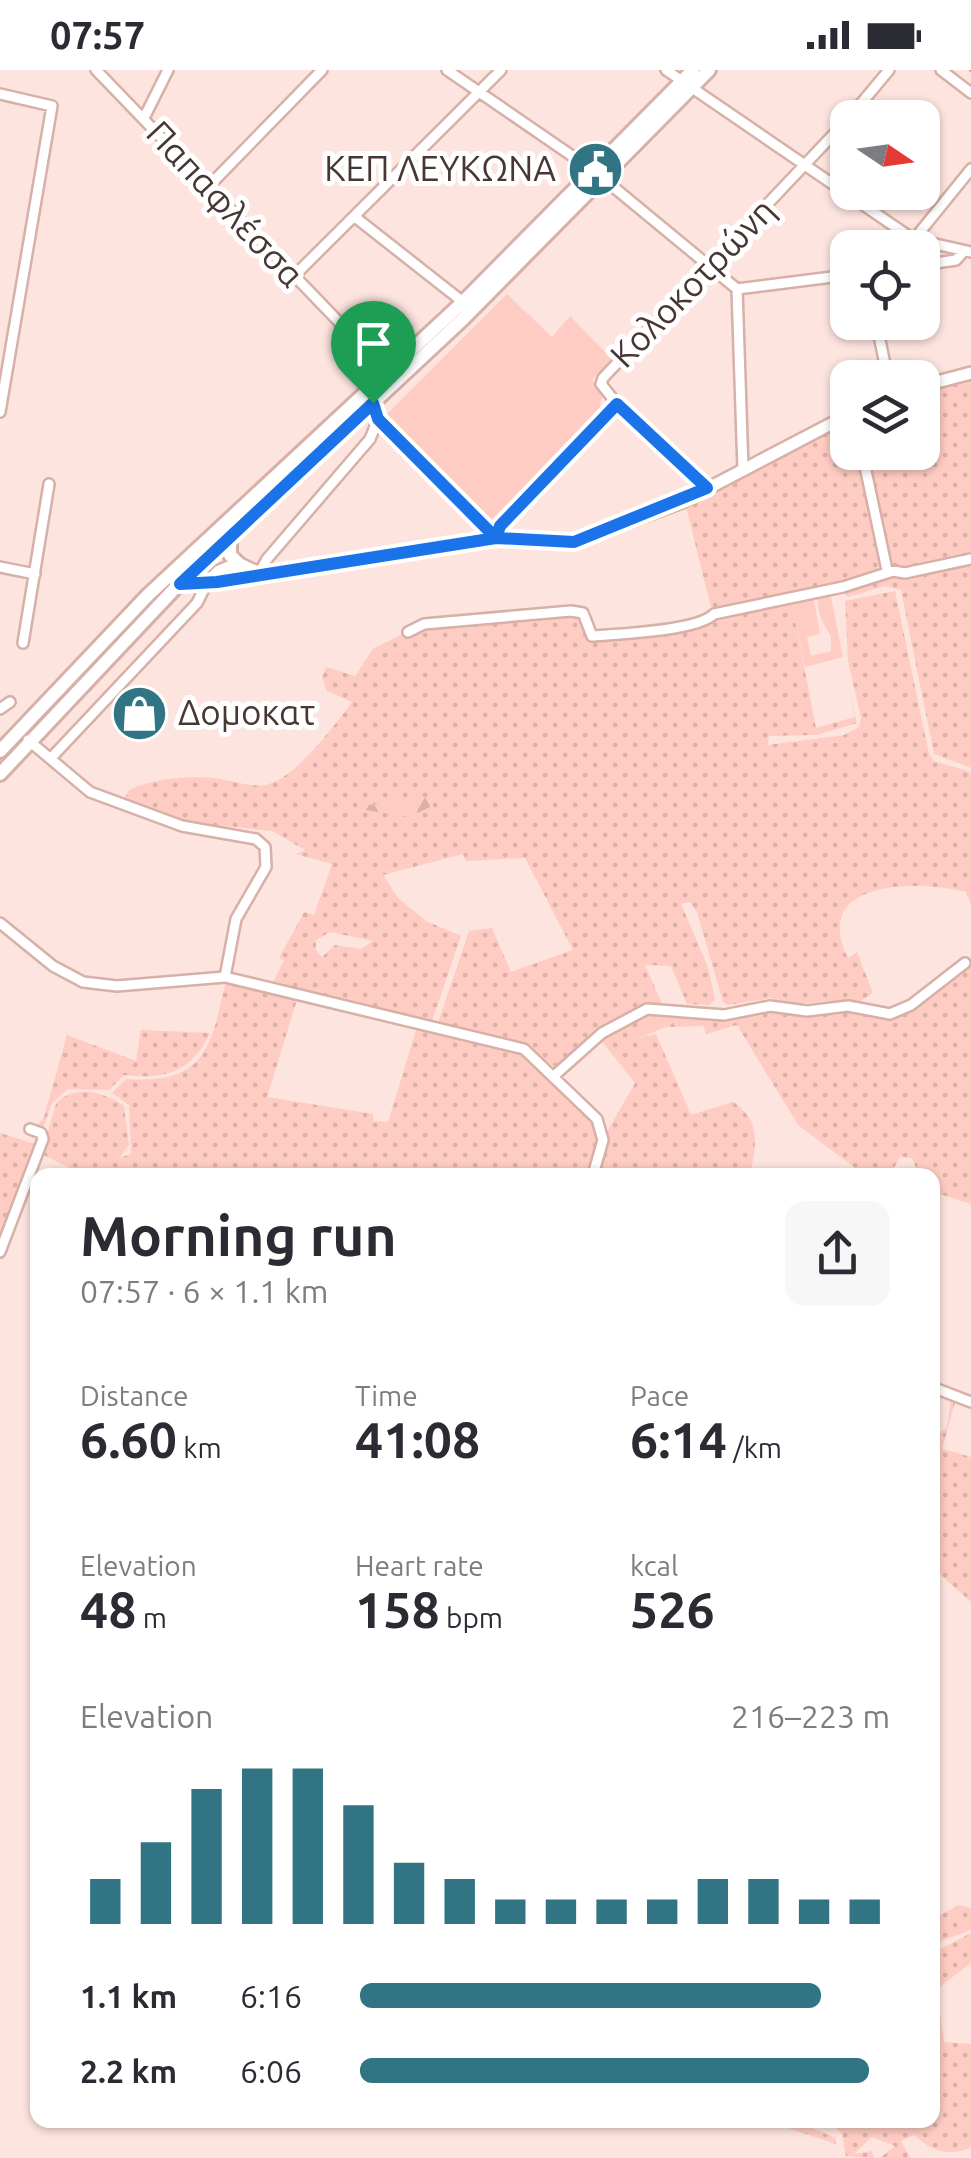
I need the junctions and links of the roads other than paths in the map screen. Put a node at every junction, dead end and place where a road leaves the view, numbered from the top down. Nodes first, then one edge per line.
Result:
1 (96, 70) edge
2 (168, 70) edge
3 (322, 70) edge
4 (447, 70) edge
5 (500, 70) edge
6 (666, 70) edge
7 (693, 70) edge
8 (709, 70) edge
9 (889, 70) edge
10 (941, 70) edge
11 (686, 85) junction
12 (479, 92) junction
13 (0, 94) edge
14 (971, 94) edge
15 (863, 100) edge
16 (144, 118) junction
17 (830, 138) edge
18 (804, 167) junction
19 (971, 169) edge
20 (598, 175) junction
21 (208, 187) junction
22 (355, 217) junction
23 (891, 230) edge
24 (921, 230) edge
25 (940, 248) edge
26 (968, 251) edge
27 (940, 262) edge
28 (709, 267) junction
29 (293, 277) junction
30 (830, 277) edge
31 (737, 289) junction
32 (463, 302) junction
33 (971, 373) edge
34 (392, 377) junction
35 (940, 381) edge
36 (373, 403) junction
37 (617, 404) junction
38 (0, 412) edge
39 (378, 419) junction
40 (830, 424) edge
41 (743, 470) junction
42 (866, 470) edge
43 (50, 484) dead end
44 (707, 488) junction
45 (230, 534) junction
46 (496, 538) junction
47 (971, 560) edge
48 (238, 564) junction
49 (0, 568) edge
50 (890, 572) junction
51 (260, 573) junction
52 (35, 574) junction
53 (206, 583) junction
54 (180, 584) junction
55 (408, 632) dead end
56 (23, 643) dead end
57 (10, 702) dead end
58 (0, 710) edge
59 (28, 740) junction
60 (0, 750) edge
61 (51, 758) junction
62 (0, 774) edge
63 (0, 924) edge
64 (965, 963) dead end
65 (224, 977) junction
66 (556, 1075) junction
67 (30, 1129) dead end
68 (32, 1168) edge
69 (595, 1168) edge
70 (30, 1173) edge
71 (0, 1252) edge
72 (940, 1390) edge
73 (971, 1402) edge

1 - 16 street, Παπαφλέσσα
2 - 16 street
3 - 21 street
4 - 12 street
5 - 12 street
6 - 11 street
7 - 11 main road
8 - 11 main road
9 - 15 street, Κολοκοτρώνη
10 - 14 street
11 - 18 street
11 - 20 main road
12 - 20 street
12 - 22 street
13 - 38 street
16 - 21 street, Παπαφλέσσα
17 - 18 street, Κολοκοτρώνη
18 - 23 street
18 - 28 street, Κολοκοτρώνη
19 - 24 street
20 - 28 street
20 - 32 main road
20 - 34 main road
21 - 29 street, Παπαφλέσσα
22 - 29 street
22 - 32 street
25 - 26 street
26 - 27 street
28 - 31 street
28 - 37 street, Κολοκοτρώνη
29 - 34 street, Παπαφλέσσα
30 - 31 street
31 - 41 street
32 - 34 main road
33 - 35 street
34 - 36 main road
34 - 60 main road
36 - 39 street
36 - 45 main road
37 - 44 street
37 - 46 street, Κολοκοτρώνη
39 - 46 street
39 - 51 street
40 - 41 street
41 - 44 street
42 - 50 street
43 - 52 street
44 - 46 street
45 - 48 main road
45 - 54 main road
46 - 51 street
47 - 50 street
48 - 51 street
48 - 53 street
49 - 52 street
50 - 55 street
51 - 53 street
52 - 56 street
53 - 54 main road
53 - 61 street
54 - 59 main road
57 - 58 street
59 - 61 street
59 - 62 main road
61 - 65 street
63 - 65 street
64 - 66 street
65 - 66 street
66 - 69 street
67 - 68 street
70 - 71 street
72 - 73 street

